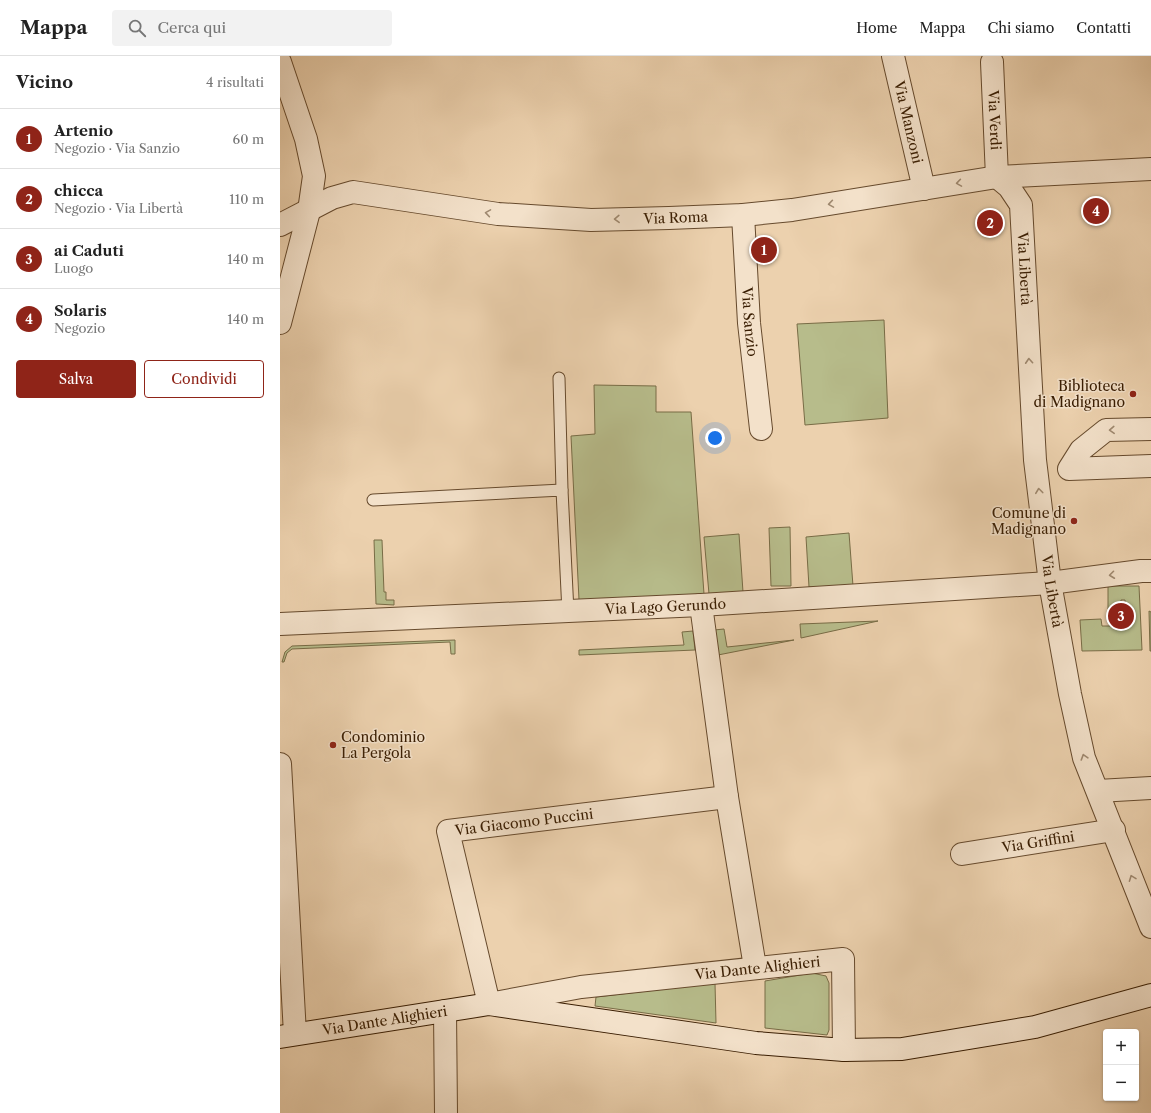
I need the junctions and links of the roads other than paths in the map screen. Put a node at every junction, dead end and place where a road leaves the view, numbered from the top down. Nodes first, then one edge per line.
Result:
1 (893, 56) edge
2 (280, 62) edge
3 (992, 62) dead end
4 (1151, 169) edge
5 (314, 176) junction
6 (998, 177) junction
7 (924, 189) junction
8 (353, 192) junction
9 (309, 211) junction
10 (743, 215) junction
11 (280, 225) edge
12 (280, 323) edge
13 (559, 378) dead end
14 (761, 429) dead end
15 (1151, 429) edge
16 (1035, 460) junction
17 (1151, 466) edge
18 (1069, 469) junction
19 (562, 490) junction
20 (373, 500) dead end
21 (1151, 571) edge
22 (1050, 583) junction
23 (702, 605) junction
24 (568, 612) junction
25 (280, 624) edge
26 (280, 764) edge
27 (1151, 788) edge
28 (1098, 791) junction
29 (727, 797) junction
30 (1114, 830) junction
31 (962, 854) dead end
32 (1151, 927) edge
33 (755, 968) junction
34 (581, 987) junction
35 (1151, 995) edge
36 (489, 1004) junction
37 (445, 1011) junction
38 (588, 1019) junction
39 (287, 1036) edge
40 (844, 1050) junction
41 (446, 1113) edge

1 - 7 street, Via Manzoni
2 - 5 street
3 - 6 street, Via Verdi
4 - 6 street, Via Roma
5 - 8 street, Via Roma
5 - 9 street
6 -> 7 street, Via Roma
16 -> 6 street, Via Libertà
7 -> 10 street, Via Roma
8 - 9 street, Via Roma
10 -> 8 street, Via Roma
9 - 11 street, Via Roma
9 - 12 street
10 - 14 street, Via Sanzio
13 - 19 lane
15 -> 18 street
16 - 18 street
22 -> 16 street, Via Libertà
17 - 18 street
19 - 20 lane
19 - 24 lane
21 -> 22 street, Via Lago Gerundo
22 - 23 street, Via Lago Gerundo
28 -> 22 street, Via Libertà
23 - 24 street, Via Lago Gerundo
23 - 29 street
24 - 25 street, Via Lago Gerundo
26 - 39 street
27 - 28 street
28 - 30 street, Via Libertà
29 - 33 street
29 - 36 street, Via Giacomo Puccini
30 - 31 street, Via Griffini
32 -> 30 street, Via Libertà
33 - 34 street, Via Dante Alighieri
33 - 40 street, Via Dante Alighieri
34 - 36 street, Via Dante Alighieri
34 - 38 street
35 - 40 street, Via Dante Alighieri
36 - 37 street, Via Dante Alighieri
36 - 38 street, Via Dante Alighieri
37 - 39 street, Via Dante Alighieri
37 - 41 street
38 - 40 street, Via Dante Alighieri

